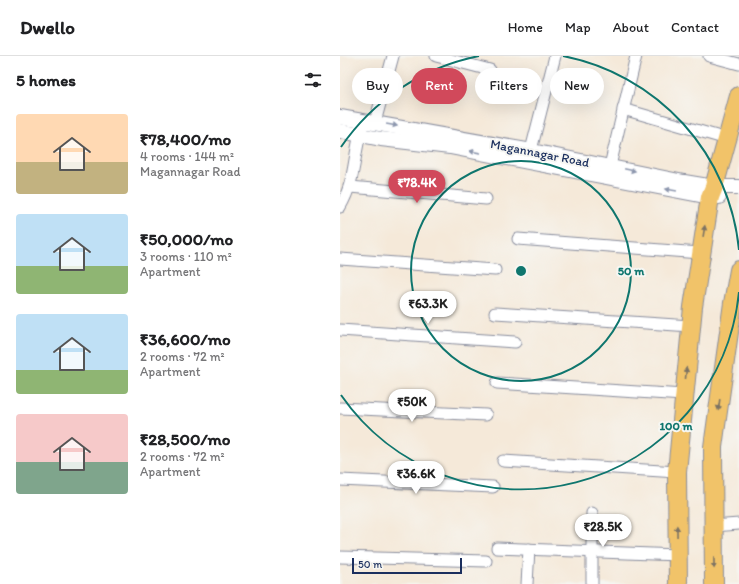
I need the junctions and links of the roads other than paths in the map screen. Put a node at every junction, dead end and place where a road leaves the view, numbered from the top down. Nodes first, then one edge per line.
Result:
1 (393, 56) edge
2 (436, 56) edge
3 (555, 56) edge
4 (636, 56) edge
5 (709, 56) edge
6 (739, 64) edge
7 (482, 68) edge
8 (739, 96) edge
9 (623, 109) junction
10 (340, 117) edge
11 (369, 121) junction
12 (340, 131) edge
13 (359, 136) junction
14 (727, 139) junction
15 (530, 157) junction
16 (610, 166) junction
17 (350, 187) junction
18 (739, 187) edge
19 (712, 192) junction
20 (739, 196) edge
21 (486, 199) dead end
22 (340, 207) edge
23 (518, 239) dead end
24 (700, 253) junction
25 (340, 259) edge
26 (495, 270) dead end
27 (739, 270) edge
28 (495, 313) dead end
29 (691, 326) junction
30 (340, 330) edge
31 (515, 342) dead end
32 (497, 383) dead end
33 (684, 395) junction
34 (340, 408) edge
35 (486, 415) dead end
36 (503, 461) dead end
37 (677, 472) junction
38 (340, 480) edge
39 (493, 487) dead end
40 (592, 513) dead end
41 (739, 524) edge
42 (713, 526) junction
43 (497, 548) dead end
44 (529, 549) junction
45 (592, 551) junction
46 (678, 554) junction
47 (340, 557) edge
48 (486, 561) dead end
49 (527, 584) edge
50 (592, 584) edge
51 (678, 584) edge
52 (714, 584) edge

1 - 11 street
2 - 7 street
3 - 15 street
4 - 9 street
5 - 6 street
8 - 14 main road
9 - 14 street
9 - 16 street
10 - 11 street, Magannagar Road
11 - 13 street
11 -> 15 street, Magannagar Road
12 - 13 street, Magannagar Road
15 -> 13 street, Magannagar Road
13 - 17 street
14 - 19 main road
15 - 16 street, Magannagar Road
19 -> 15 street, Magannagar Road
16 -> 19 street, Magannagar Road
17 - 21 street
17 - 22 street
18 - 19 street, Magannagar Road
19 - 20 street
24 -> 19 main road
23 - 24 street
24 - 29 main road
25 - 26 street
27 -> 42 main road
28 - 29 street
33 -> 29 main road
30 - 31 street
32 - 33 street
33 - 37 main road
34 - 35 street
36 - 37 street
46 -> 37 main road
38 - 39 street
40 - 45 street
41 - 42 street
42 -> 52 main road
43 - 44 street
44 - 45 street
44 - 49 street
45 - 46 street
45 - 50 street
46 - 51 main road
47 - 48 street

